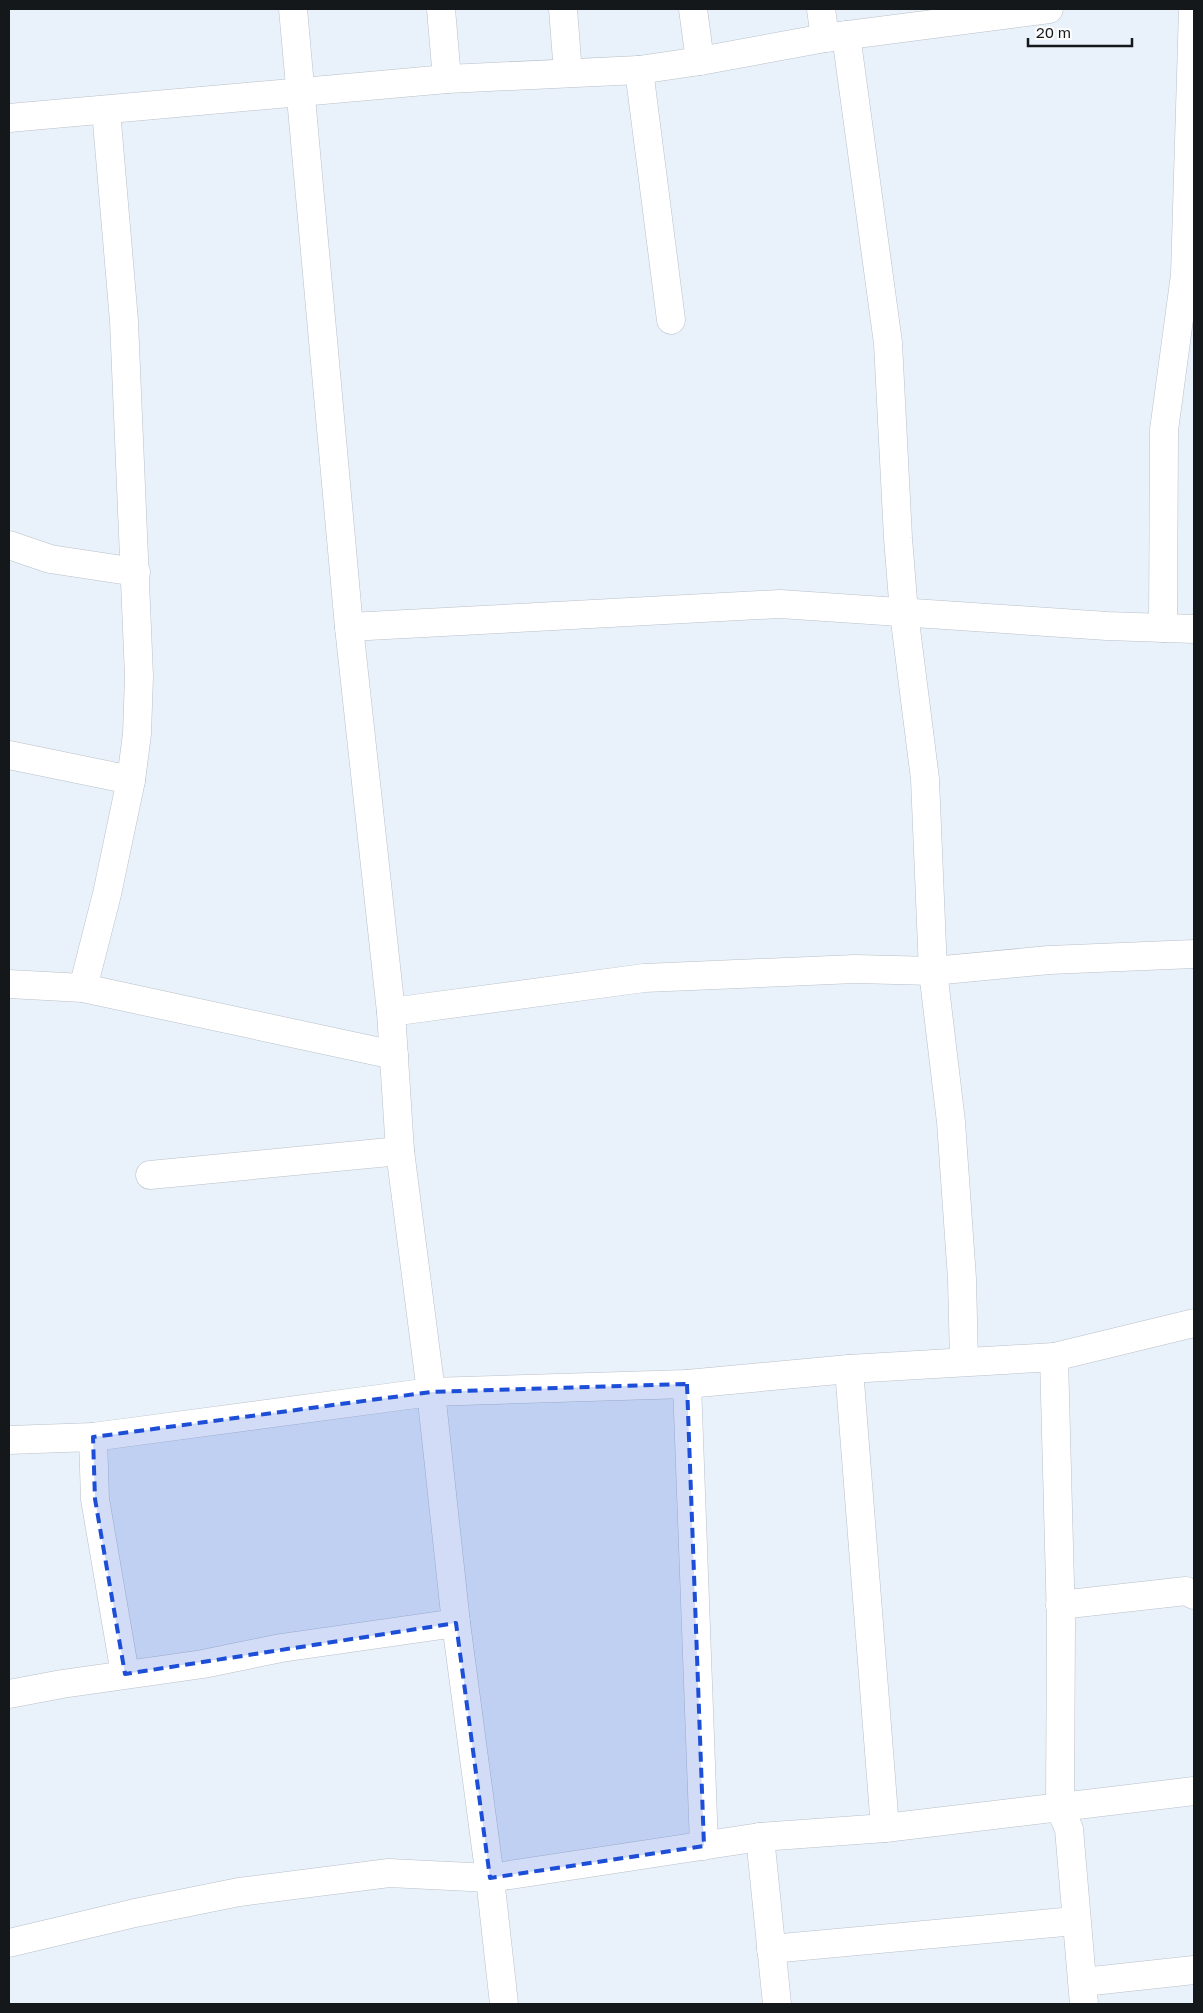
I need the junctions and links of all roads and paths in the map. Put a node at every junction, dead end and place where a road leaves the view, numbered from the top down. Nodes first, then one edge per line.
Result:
1 (293, 9) edge
2 (441, 9) edge
3 (564, 9) edge
4 (693, 9) edge
5 (821, 9) edge
6 (1049, 9) edge
7 (1193, 9) edge
8 (951, 15) edge
9 (836, 37) junction
10 (700, 61) junction
11 (639, 70) junction
12 (568, 73) junction
13 (447, 79) junction
14 (302, 92) junction
15 (106, 110) junction
16 (9, 118) edge
17 (671, 320) dead end
18 (9, 545) edge
19 (136, 572) junction
20 (904, 613) junction
21 (349, 626) junction
22 (1162, 628) junction
23 (1194, 629) edge
24 (9, 754) edge
25 (130, 780) junction
26 (1194, 954) edge
27 (933, 971) junction
28 (9, 984) edge
29 (83, 988) junction
30 (391, 1012) junction
31 (394, 1055) junction
32 (400, 1151) junction
33 (150, 1175) dead end
34 (1194, 1323) edge
35 (1054, 1357) junction
36 (964, 1361) junction
37 (850, 1369) junction
38 (687, 1384) junction
39 (431, 1392) junction
40 (93, 1437) junction
41 (9, 1440) edge
42 (1194, 1595) edge
43 (1060, 1605) junction
44 (456, 1623) junction
45 (125, 1674) junction
46 (9, 1694) edge
47 (1194, 1791) edge
48 (1060, 1808) junction
49 (885, 1828) junction
50 (760, 1837) junction
51 (704, 1846) junction
52 (490, 1878) junction
53 (1076, 1920) junction
54 (9, 1943) edge
55 (771, 1949) junction
56 (1194, 1970) edge
57 (1084, 1993) edge
58 (504, 2004) edge
59 (777, 2004) edge

1 - 14 street
2 - 13 street
3 - 12 street
4 - 10 street
5 - 9 street
6 - 8 street
7 - 22 street
8 - 9 street
9 - 10 street
9 - 20 street
10 - 11 street
11 - 12 street
11 - 17 street
12 - 13 street
13 - 14 street
14 - 15 street
14 - 21 street
15 - 16 street
15 - 19 street
18 - 19 street
19 - 25 street
20 - 21 street
20 - 22 street
20 - 27 street
21 - 30 street
22 - 23 street
24 - 25 street
25 - 29 street
26 - 27 street
27 - 30 street
27 - 36 street
28 - 29 street
29 - 31 street
30 - 31 street
31 - 32 street
32 - 33 street
32 - 39 street
34 - 35 street
35 - 36 street
35 - 43 street
36 - 37 street
37 - 38 street
37 - 49 street
38 - 39 street
38 - 51 street
39 - 40 street
39 - 44 street
40 - 41 street
40 - 45 street
42 - 43 street
43 - 48 street
44 - 45 street
44 - 52 street
45 - 46 street
47 - 48 street
48 - 49 street
48 - 53 street
49 - 50 street
50 - 51 street
50 - 55 street
51 - 52 street
52 - 54 street
52 - 58 street
53 - 55 street
53 - 57 street
55 - 59 street
56 - 57 street

